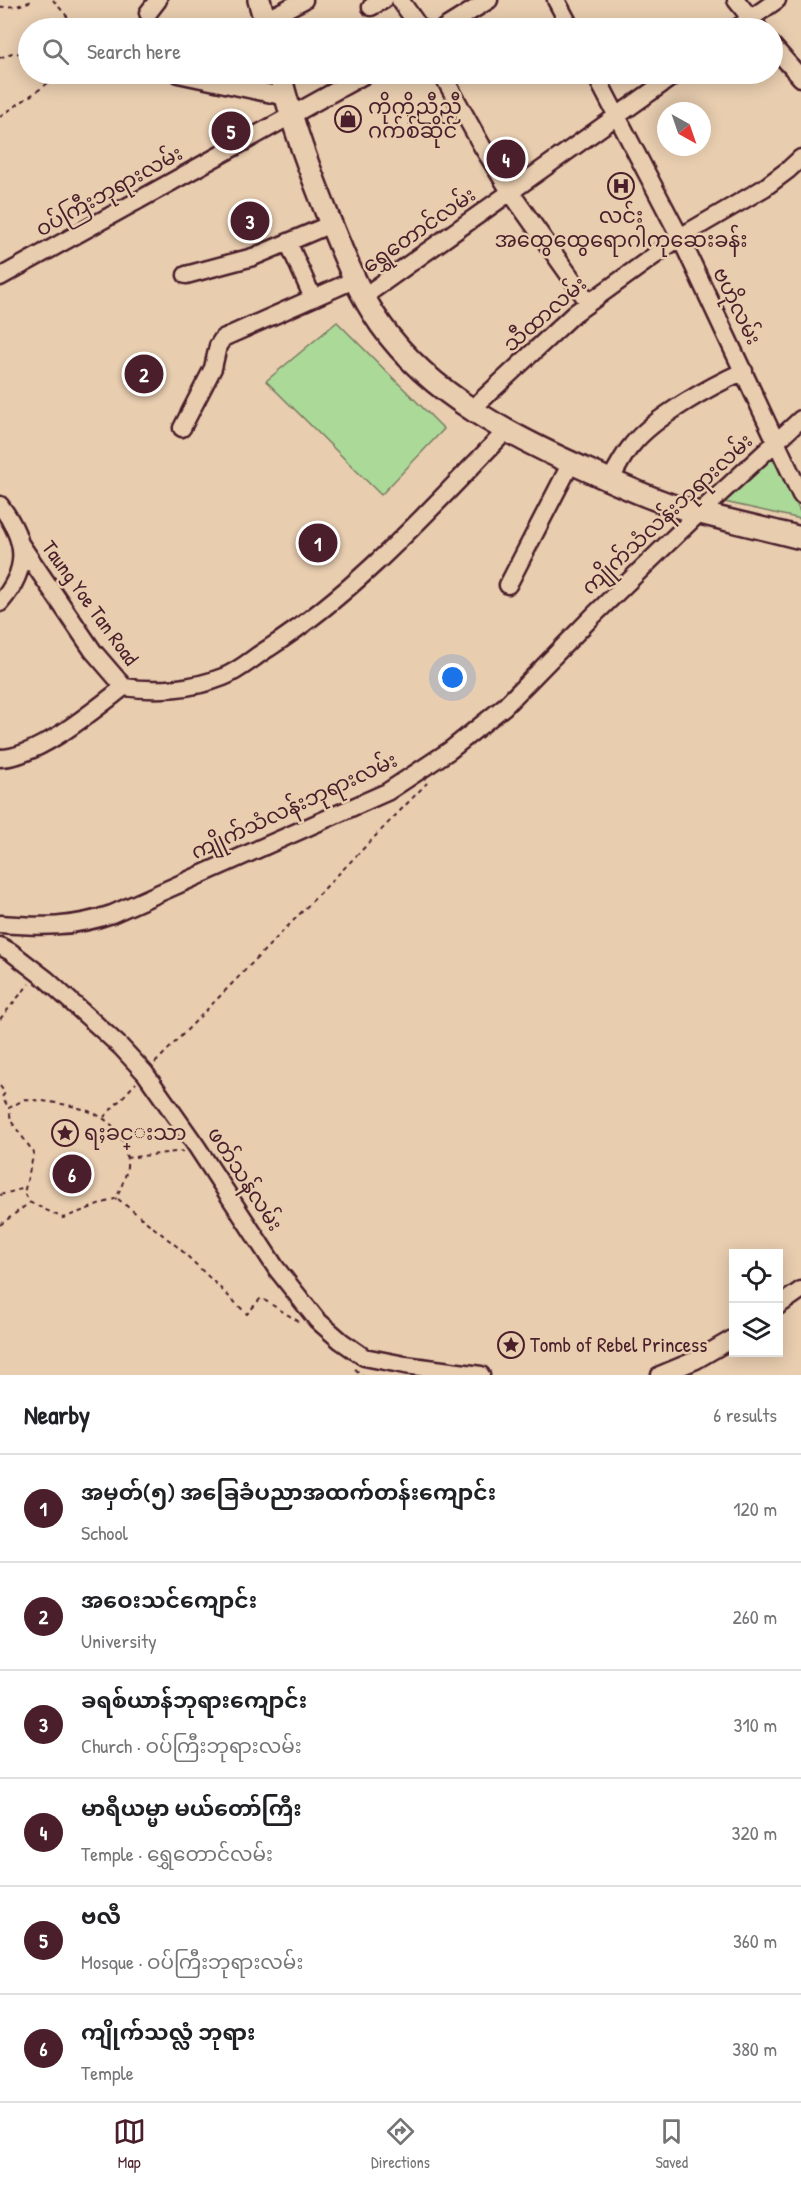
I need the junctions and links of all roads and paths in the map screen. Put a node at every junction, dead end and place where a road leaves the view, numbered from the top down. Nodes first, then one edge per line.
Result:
1 (35, 0) edge
2 (53, 0) edge
3 (304, 0) edge
4 (400, 0) edge
5 (489, 0) edge
6 (556, 0) edge
7 (736, 0) edge
8 (777, 0) edge
9 (0, 7) edge
10 (264, 16) edge
11 (68, 18) edge
12 (413, 18) edge
13 (460, 18) edge
14 (566, 18) edge
15 (745, 18) edge
16 (756, 18) edge
17 (18, 53) edge
18 (0, 58) edge
19 (783, 58) edge
20 (801, 78) edge
21 (47, 84) edge
22 (213, 84) edge
23 (283, 84) edge
24 (342, 84) edge
25 (448, 84) edge
26 (600, 84) edge
27 (662, 84) edge
28 (289, 106) junction
29 (0, 117) edge
30 (617, 117) junction
31 (801, 158) edge
32 (511, 193) junction
33 (331, 224) junction
34 (680, 237) junction
35 (288, 242) junction
36 (186, 275) dead end
37 (0, 277) edge
38 (359, 289) junction
39 (314, 298) junction
40 (589, 303) junction
41 (744, 371) junction
42 (472, 409) junction
43 (801, 419) edge
44 (182, 428) dead end
45 (507, 430) junction
46 (776, 443) junction
47 (571, 463) junction
48 (610, 480) junction
49 (801, 495) edge
50 (0, 506) edge
51 (699, 513) junction
52 (801, 538) edge
53 (21, 545) junction
54 (508, 585) dead end
55 (0, 603) edge
56 (124, 687) junction
57 (480, 727) junction
58 (0, 758) edge
59 (431, 779) joint
60 (0, 924) edge
61 (0, 946) edge
62 (46, 979) junction
63 (0, 1019) edge
64 (145, 1073) junction
65 (0, 1086) edge
66 (9, 1108) junction
67 (104, 1117) junction
68 (178, 1153) dead end
69 (126, 1158) junction
70 (26, 1188) junction
71 (0, 1195) edge
72 (117, 1198) junction
73 (29, 1202) junction
74 (0, 1225) edge
75 (801, 1290) edge
76 (782, 1303) edge
77 (309, 1328) dead end
78 (729, 1341) edge
79 (359, 1362) junction
80 (362, 1375) edge
81 (383, 1375) edge
82 (482, 1375) edge
83 (660, 1375) edge

1 - 9 path
2 - 11 path
3 - 10 street
4 - 12 street
5 - 13 street
6 - 14 street
7 - 15 street
8 - 16 street
17 - 18 path
19 - 20 street
21 - 29 path
22 - 28 street
23 - 28 main road
24 - 28 street, ဝပ်ကြီးဘုရားလမ်း
25 - 32 street
26 - 30 street, ဗဟိုလမ်း
27 - 30 street, ရွှေတောင်လမ်း
28 - 33 main road
28 - 37 street, ဝပ်ကြီးဘုရားလမ်း
30 - 32 street, ရွှေတောင်လမ်း
30 - 34 street, ဗဟိုလမ်း
31 - 34 street, သီထာလမ်း
32 - 38 street, ရွှေတောင်လမ်း
32 - 40 street
33 - 35 street
33 - 38 main road
34 - 40 street, သီထာလမ်း
34 - 41 street, ဗဟိုလမ်း
35 - 36 street
35 - 39 street
38 - 39 street, ရွှေတောင်လမ်း
38 - 42 main road
39 - 44 street, ရွှေတောင်လမ်း
40 - 42 street, သီထာလမ်း
41 - 46 street, ဗဟိုလမ်း
41 - 48 street
42 - 45 main road
43 - 46 street, ကျိုက်သံလန်းဘုရားလမ်း
45 - 47 main road
45 - 56 street, Taung Yoe Tan Road
46 - 49 street, ဗဟိုလမ်း
46 - 51 street, ကျိုက်သံလန်းဘုရားလမ်း
47 - 48 main road
47 - 54 street
48 - 51 main road
50 - 53 street, Taung Yoe Tan Road
51 - 52 main road
51 - 57 street, ကျိုက်သံလန်းဘုရားလမ်း
53 - 55 street
53 - 56 street, Taung Yoe Tan Road
56 - 58 street, Taung Yoe Tan Road
57 - 59 street
57 - 60 street, ကျိုက်သံလန်းဘုရားလမ်း
59 - 64 path
61 - 62 street, ဖတ်သန်လမ်း
62 - 63 path
62 - 64 street, ဖတ်သန်လမ်း
64 - 67 path
64 - 79 street, ဖတ်သန်လမ်း
65 - 66 path
66 - 67 path
66 - 70 path
67 - 69 path
68 - 69 path
69 - 72 path
70 - 71 path
70 - 73 path
72 - 73 path
72 - 77 path
73 - 74 path
75 - 76 street
78 - 83 street
79 - 80 path
79 - 81 street
79 - 82 street, ဖတ်သန်လမ်း

